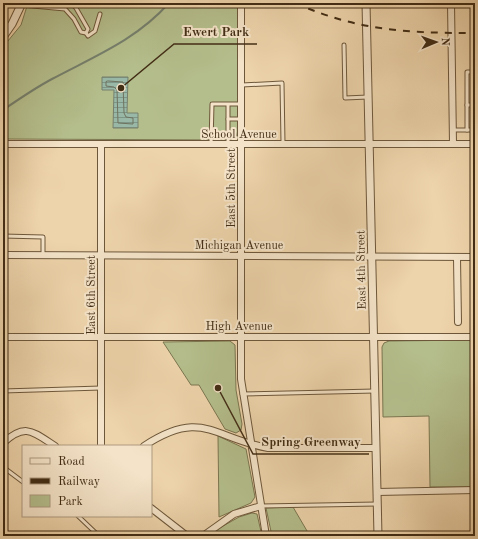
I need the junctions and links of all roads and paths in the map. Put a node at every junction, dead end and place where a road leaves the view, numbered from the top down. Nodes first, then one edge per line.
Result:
1 (71, 3) edge
2 (242, 3) edge
3 (366, 3) edge
4 (451, 3) edge
5 (22, 4) edge
6 (100, 14) dead end
7 (80, 16) junction
8 (74, 19) junction
9 (86, 33) junction
10 (3, 36) edge
11 (344, 45) dead end
12 (475, 72) edge
13 (242, 85) junction
14 (368, 97) junction
15 (228, 104) junction
16 (242, 104) junction
17 (467, 105) junction
18 (475, 105) edge
19 (242, 118) junction
20 (228, 119) junction
21 (453, 130) junction
22 (467, 130) junction
23 (475, 130) edge
24 (3, 144) edge
25 (101, 144) junction
26 (228, 144) junction
27 (242, 144) junction
28 (283, 144) junction
29 (369, 144) junction
30 (453, 144) junction
31 (475, 144) edge
32 (211, 145) junction
33 (3, 236) edge
34 (3, 255) edge
35 (43, 256) junction
36 (102, 256) junction
37 (242, 256) junction
38 (372, 256) junction
39 (475, 257) edge
40 (457, 258) junction
41 (458, 322) dead end
42 (3, 337) edge
43 (102, 337) junction
44 (241, 337) junction
45 (374, 337) junction
46 (475, 337) edge
47 (101, 388) junction
48 (3, 391) edge
49 (375, 391) junction
50 (242, 394) junction
51 (3, 443) edge
52 (250, 444) junction
53 (53, 445) edge
54 (101, 445) edge
55 (146, 445) edge
56 (376, 448) junction
57 (3, 467) edge
58 (22, 481) edge
59 (475, 490) edge
60 (377, 492) junction
61 (377, 504) junction
62 (261, 506) junction
63 (152, 509) edge
64 (79, 517) edge
65 (99, 536) edge
66 (187, 536) edge
67 (203, 536) edge
68 (266, 536) edge
69 (378, 536) edge

1 - 7 lane
2 - 13 street, East 5th Street
3 - 14 street, East 4th Street
4 - 21 street
5 - 8 lane
5 - 10 street
6 - 9 lane
7 - 8 lane
7 - 9 lane
8 - 9 lane
11 - 14 lane
12 - 17 lane
13 - 16 street, East 5th Street
13 - 28 lane
14 - 29 street, East 4th Street
15 - 16 lane
15 - 20 lane
15 - 32 lane
16 - 19 street, East 5th Street
17 - 18 lane
17 - 22 lane
19 - 20 lane
19 - 27 street, East 5th Street
20 - 26 lane
21 - 22 lane
21 - 30 street
22 - 23 lane
24 - 25 street, School Avenue
25 - 32 street, School Avenue
25 - 36 street, East 6th Street
26 - 27 street, School Avenue
26 - 32 street, School Avenue
27 - 28 street, School Avenue
27 - 37 street, East 5th Street
28 - 29 street, School Avenue
29 - 30 street, School Avenue
29 - 38 street, East 4th Street
30 - 31 street, School Avenue
33 - 35 lane
34 - 35 street, Michigan Avenue
35 - 36 street, Michigan Avenue
36 - 37 street, Michigan Avenue
36 - 43 street, East 6th Street
37 - 38 street, Michigan Avenue
37 - 44 street, East 5th Street
38 - 40 street, Michigan Avenue
38 - 45 street, East 4th Street
39 - 40 street, Michigan Avenue
40 - 41 street
42 - 43 street, High Avenue
43 - 44 street, High Avenue
43 - 47 street, East 6th Street
44 - 45 street, High Avenue
44 - 50 street, East 5th Street
45 - 46 street, High Avenue
45 - 49 street, East 4th Street
47 - 48 lane
47 - 54 street, East 6th Street
49 - 50 lane
49 - 56 street, East 4th Street
50 - 52 street, East 5th Street
51 - 53 street
52 - 55 street
52 - 56 street
52 - 62 street, East 5th Street
56 - 60 street, East 4th Street
57 - 58 lane
59 - 60 street
60 - 61 street, East 4th Street
61 - 62 lane
61 - 69 street, East 4th Street
62 - 67 street
62 - 68 street, East 5th Street
63 - 66 street
64 - 65 lane

